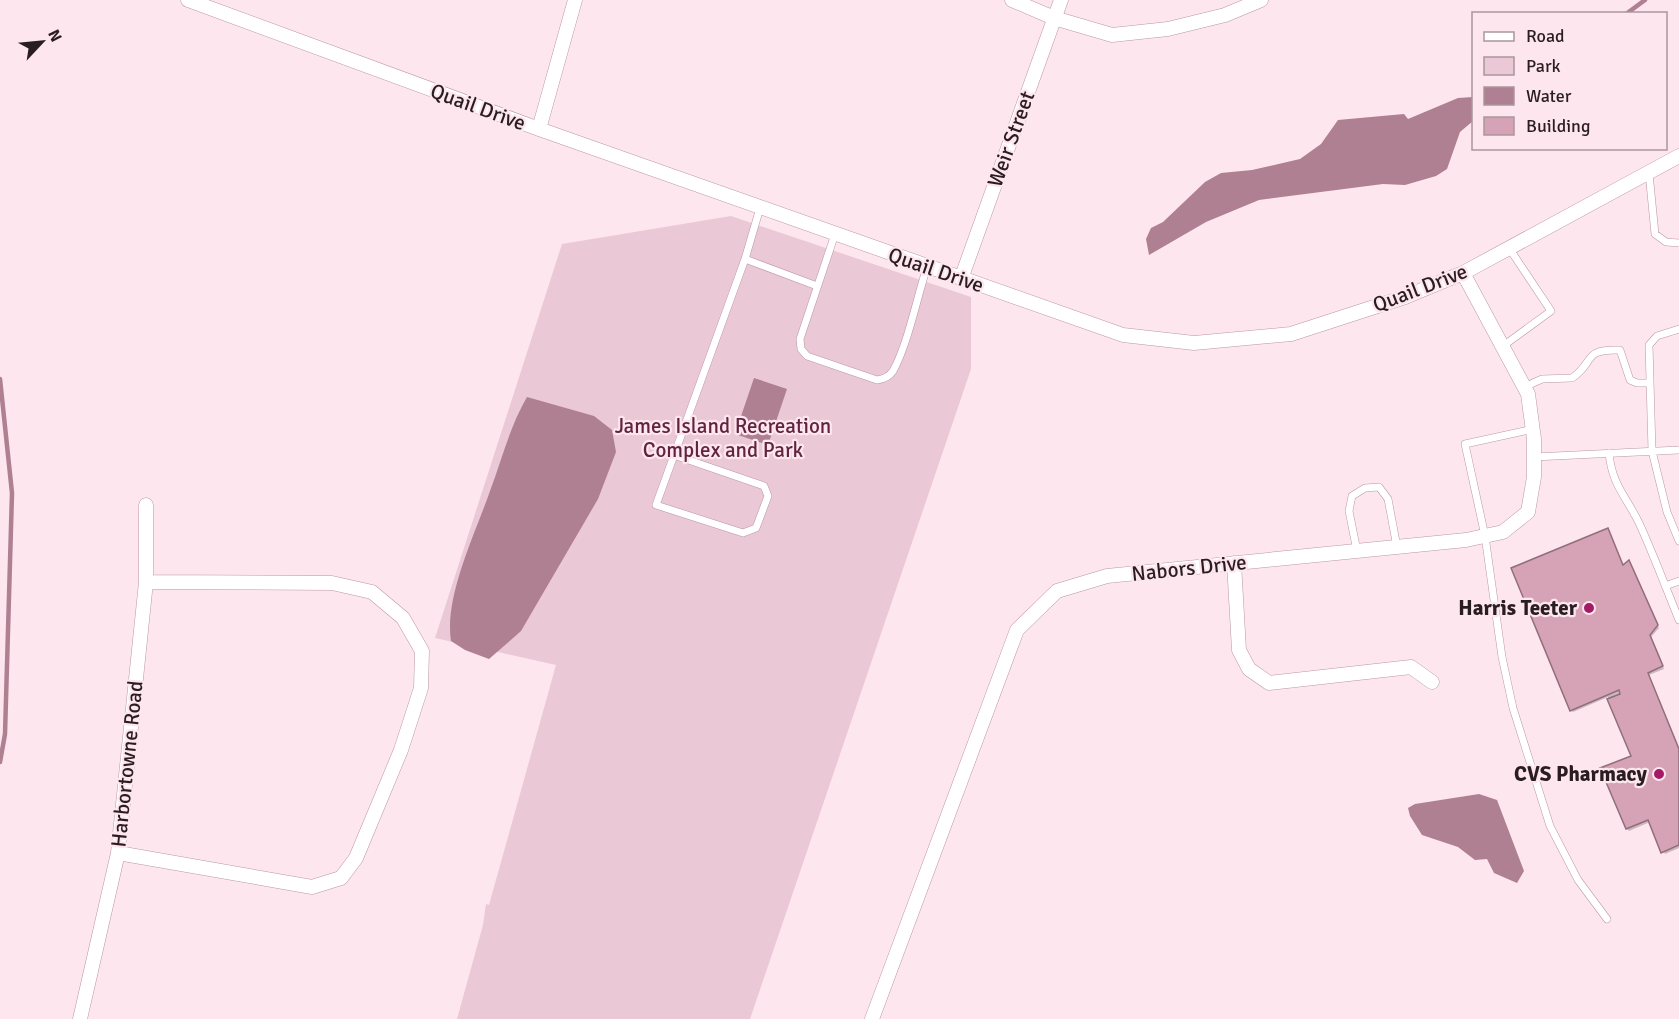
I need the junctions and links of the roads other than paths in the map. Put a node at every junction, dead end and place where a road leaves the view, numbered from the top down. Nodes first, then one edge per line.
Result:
1 (188, 0) edge
2 (575, 0) edge
3 (1012, 0) edge
4 (1061, 0) edge
5 (1261, 0) edge
6 (1054, 18) junction
7 (539, 129) junction
8 (1679, 156) edge
9 (1649, 173) junction
10 (760, 208) junction
11 (835, 234) junction
12 (1679, 243) edge
13 (1509, 248) junction
14 (746, 259) junction
15 (927, 267) junction
16 (1463, 273) junction
17 (961, 279) junction
18 (817, 286) junction
19 (1679, 329) edge
20 (1503, 346) junction
21 (1650, 383) junction
22 (1524, 387) junction
23 (1533, 429) junction
24 (1679, 450) edge
25 (1652, 451) junction
26 (1609, 453) junction
27 (674, 455) junction
28 (1534, 457) junction
29 (146, 505) dead end
30 (1485, 536) junction
31 (1679, 541) edge
32 (1397, 547) junction
33 (1357, 551) junction
34 (1234, 563) junction
35 (1679, 581) edge
36 (146, 582) junction
37 (1665, 586) junction
38 (1679, 620) edge
39 (1432, 682) dead end
40 (118, 853) junction
41 (1607, 919) dead end
42 (80, 1019) edge
43 (872, 1019) edge

1 - 7 street, Quail Drive
2 - 7 street
3 - 6 street
4 - 6 street, Weir Street
5 - 6 street
6 - 17 street, Weir Street
7 - 10 street, Quail Drive
8 - 9 street, Quail Drive
9 - 12 lane
9 - 13 street, Quail Drive
10 - 11 street, Quail Drive
10 - 14 lane
11 - 15 street, Quail Drive
11 - 18 lane
13 - 16 street, Quail Drive
13 - 20 lane
14 - 18 lane
14 - 27 lane
15 - 17 street, Quail Drive
15 - 18 lane
16 - 17 street, Quail Drive
16 - 20 street, Nabors Drive
19 - 21 lane
20 - 22 street, Nabors Drive
21 - 22 lane
21 - 25 lane
22 - 23 street, Nabors Drive
23 - 28 street, Nabors Drive
23 - 30 lane
24 - 25 lane
25 - 26 lane
25 - 31 lane
26 - 28 lane
26 - 37 lane
27 - 27 lane
28 - 30 street, Nabors Drive
29 - 36 street, Harbortowne Road
30 - 32 street, Nabors Drive
30 - 41 lane
32 - 33 street, Nabors Drive
32 - 33 lane
33 - 34 street, Nabors Drive
34 - 39 street
34 - 43 street, Nabors Drive
35 - 37 lane
36 - 40 street, Harbortowne Road
36 - 40 street
37 - 38 lane
40 - 42 street, Harbortowne Road

